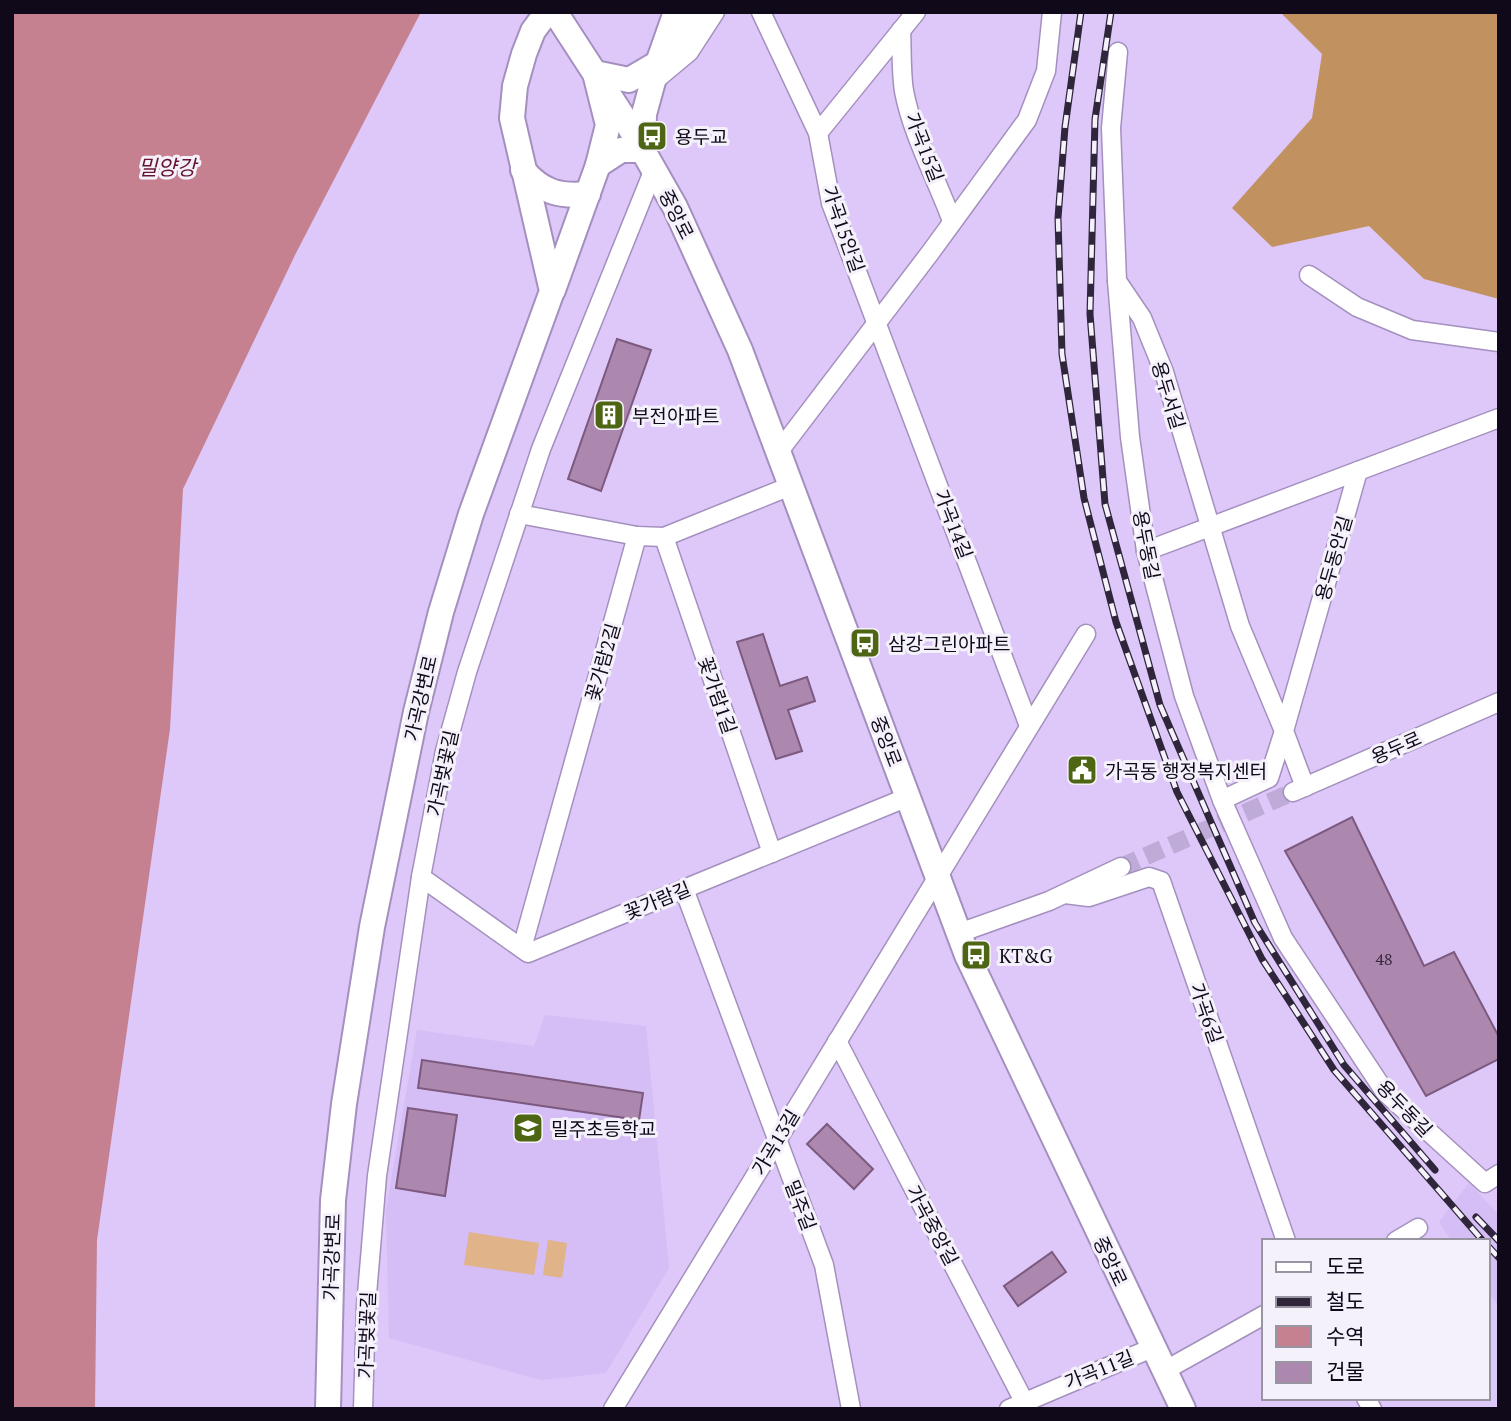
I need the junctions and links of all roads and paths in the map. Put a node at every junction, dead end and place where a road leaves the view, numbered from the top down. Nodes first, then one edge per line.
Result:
1 (547, 12) edge
2 (555, 12) edge
3 (676, 12) edge
4 (695, 12) edge
5 (715, 12) edge
6 (761, 12) edge
7 (916, 12) edge
8 (1052, 12) edge
9 (901, 30) junction
10 (1118, 52) dead end
11 (660, 71) junction
12 (595, 73) junction
13 (818, 133) junction
14 (648, 159) junction
15 (598, 166) junction
16 (523, 170) junction
17 (588, 194) junction
18 (952, 221) junction
19 (1309, 275) dead end
20 (1117, 281) junction
21 (552, 291) junction
22 (877, 322) junction
23 (1499, 342) edge
24 (1499, 418) edge
25 (779, 450) junction
26 (1358, 471) junction
27 (793, 485) junction
28 (519, 514) junction
29 (1208, 527) junction
30 (637, 536) junction
31 (664, 537) junction
32 (1146, 551) junction
33 (1086, 634) dead end
34 (1499, 702) edge
35 (1029, 726) junction
36 (1284, 731) junction
37 (908, 797) junction
38 (1222, 800) junction
39 (772, 853) junction
40 (1121, 867) tunnel mouth
41 (937, 875) junction
42 (421, 877) junction
43 (684, 889) junction
44 (1065, 894) junction
45 (959, 933) junction
46 (522, 948) junction
47 (836, 1041) junction
48 (776, 1140) junction
49 (1492, 1178) edge
50 (1418, 1228) dead end
51 (1285, 1239) edge
52 (1399, 1239) edge
53 (1262, 1316) edge
54 (1152, 1348) junction
55 (1164, 1371) junction
56 (1026, 1404) edge
57 (328, 1409) edge
58 (363, 1409) edge
59 (613, 1409) edge
60 (850, 1409) edge
61 (1009, 1409) edge
62 (1183, 1409) edge

1 - 16 main road
2 - 12 main road, 중앙로
3 - 11 main road
4 - 11 street
5 - 11 street
6 - 13 street, 가곡15안길
7 - 9 street
8 - 18 street
9 - 13 street
9 - 18 street, 가곡15길
10 - 20 street
11 - 12 main road
11 - 14 main road
12 - 14 main road, 중앙로
12 - 15 main road, 가곡강변로
13 - 22 street, 가곡15안길
14 - 15 main road
14 - 25 main road, 중앙로
14 - 28 street, 가곡벚꽃길
15 - 17 main road, 가곡강변로
16 - 17 main road
16 - 21 main road
17 - 21 main road, 가곡강변로
18 - 22 street
19 - 23 street
20 - 29 street, 용두서길
20 - 32 street, 용두동길
21 - 57 main road, 가곡강변로
22 - 25 street
22 - 35 street, 가곡14길
24 - 26 street
25 - 27 main road, 중앙로
26 - 29 street
26 - 36 street, 용두동안길
27 - 31 street
27 - 37 main road, 중앙로
28 - 30 street
28 - 42 street, 가곡벚꽃길
29 - 32 street
29 - 36 street, 용두서길
30 - 31 street
30 - 46 street, 꽃가람2길
31 - 39 street, 꽃가람1길
32 - 38 street, 용두동길
33 - 35 street
34 - 36 street, 용두로
35 - 41 street
36 - 38 street
37 - 39 street, 꽃가람길
37 - 41 main road, 중앙로
38 - 49 street, 용두동길
39 - 43 street, 꽃가람길
40 - 44 street
41 - 45 main road, 중앙로
41 - 47 street, 가곡13길
42 - 46 street
42 - 58 street, 가곡벚꽃길
43 - 46 street, 꽃가람길
43 - 48 street, 밀주길
44 - 45 street
44 - 51 street, 가곡6길
45 - 54 main road, 중앙로
47 - 48 street, 가곡13길
47 - 56 street, 가곡중앙길
48 - 59 street, 가곡13길
48 - 60 street, 밀주길
50 - 52 street
53 - 55 street
54 - 55 main road, 중앙로
54 - 56 street, 가곡11길
55 - 62 main road, 중앙로
56 - 61 street, 가곡11길

